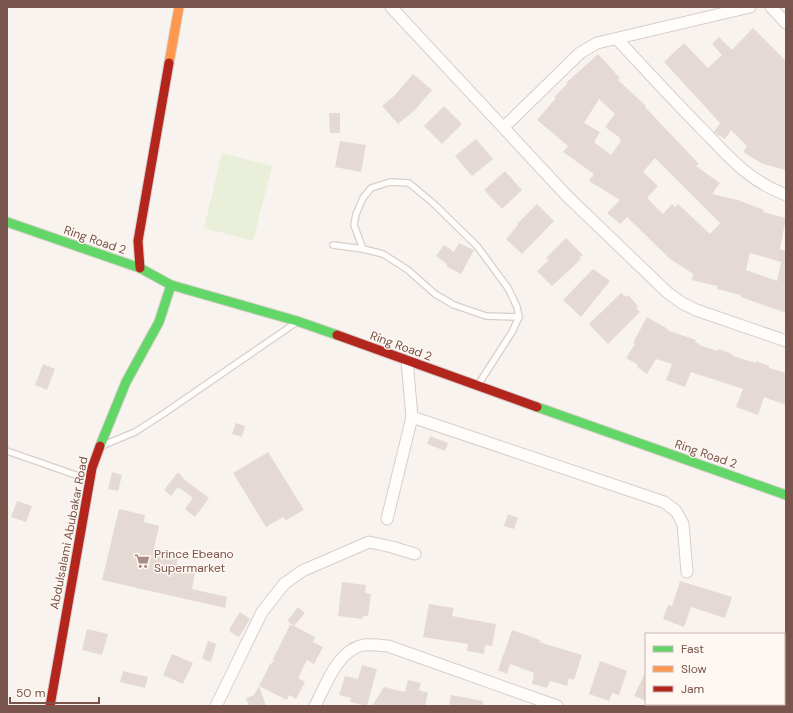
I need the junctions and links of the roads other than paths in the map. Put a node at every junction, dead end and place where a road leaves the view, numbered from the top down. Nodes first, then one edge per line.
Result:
1 (179, 7) edge
2 (391, 7) edge
3 (750, 7) edge
4 (771, 7) edge
5 (786, 23) edge
6 (617, 39) junction
7 (504, 127) junction
8 (786, 195) edge
9 (7, 222) edge
10 (333, 245) dead end
11 (363, 249) junction
12 (140, 268) junction
13 (171, 285) junction
14 (519, 318) junction
15 (298, 321) junction
16 (786, 341) edge
17 (407, 361) junction
18 (478, 385) junction
19 (412, 417) junction
20 (99, 447) junction
21 (7, 451) edge
22 (89, 480) junction
23 (786, 495) edge
24 (387, 519) dead end
25 (415, 554) dead end
26 (687, 572) dead end
27 (50, 706) edge
28 (216, 706) edge
29 (315, 706) edge
30 (557, 706) edge

1 - 12 main road
2 - 7 street
3 - 6 street
4 - 5 street
6 - 7 street
6 - 8 street
7 - 16 street
9 - 12 main road, Ring Road 2
10 - 11 lane
11 - 14 lane
11 - 14 lane
12 - 13 main road, Ring Road 2
13 - 15 main road, Ring Road 2
13 - 20 main road, Abdulsalami Abubakar Road
14 - 18 lane
15 - 17 main road, Ring Road 2
15 - 20 lane
17 - 18 main road, Ring Road 2
17 - 19 street
18 - 23 main road, Ring Road 2
19 - 24 street
19 - 26 street
20 - 22 main road, Abdulsalami Abubakar Road
21 - 22 lane
22 - 27 main road, Abdulsalami Abubakar Road
25 - 28 street
29 - 30 street

